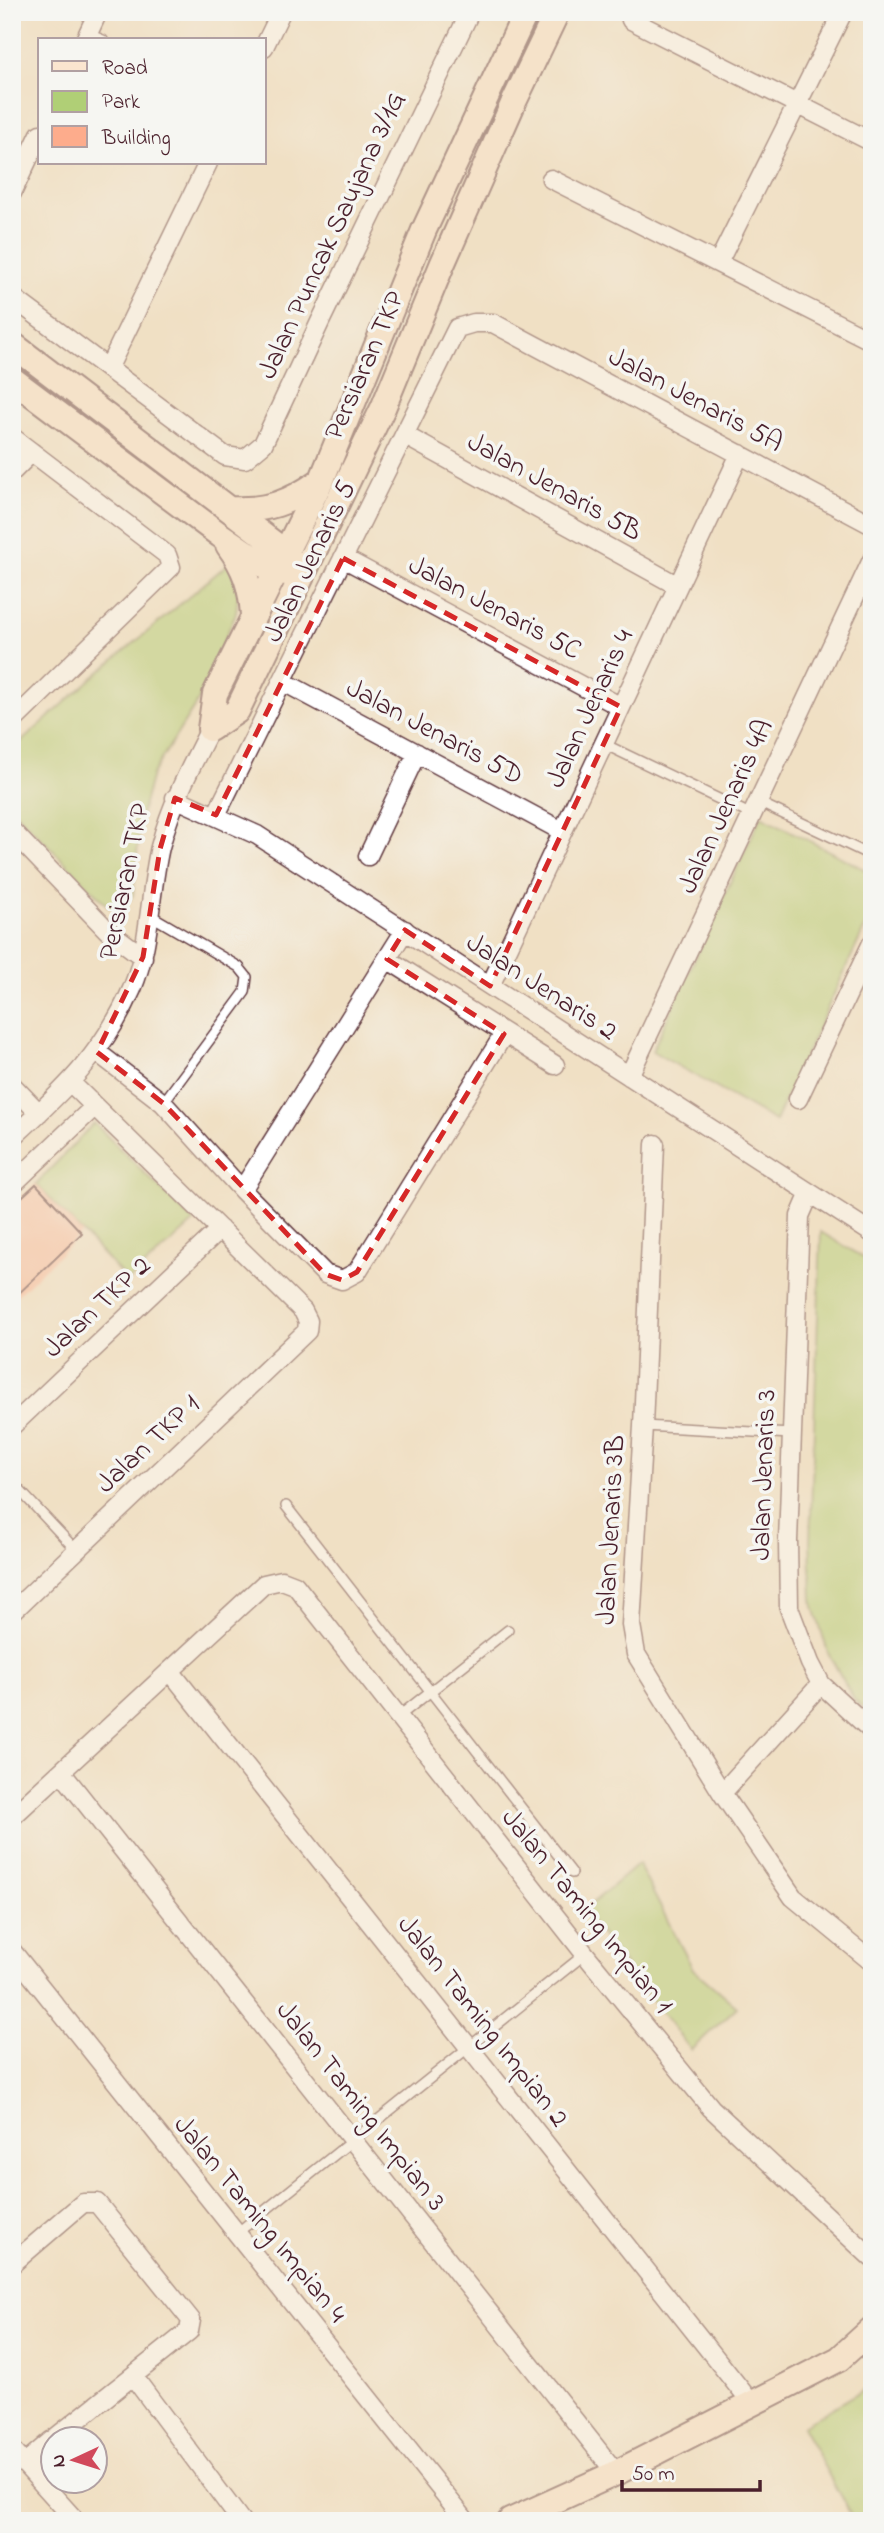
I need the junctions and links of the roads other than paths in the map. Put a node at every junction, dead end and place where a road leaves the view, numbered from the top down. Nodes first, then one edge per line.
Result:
1 (98, 12) edge
2 (281, 12) edge
3 (470, 12) edge
4 (526, 12) edge
5 (556, 12) edge
6 (843, 12) edge
7 (631, 20) dead end
8 (92, 38) edge
9 (266, 43) edge
10 (797, 105) junction
11 (38, 138) edge
12 (872, 142) edge
13 (208, 164) edge
14 (551, 179) dead end
15 (12, 193) edge
16 (718, 263) junction
17 (12, 297) edge
18 (493, 323) joint
19 (872, 341) edge
20 (12, 344) edge
21 (108, 369) junction
22 (12, 379) edge
23 (404, 435) junction
24 (12, 437) edge
25 (33, 452) junction
26 (740, 454) junction
27 (12, 471) edge
28 (322, 479) junction
29 (230, 509) junction
30 (871, 524) edge
31 (220, 536) junction
32 (343, 558) junction
33 (872, 560) edge
34 (280, 562) junction
35 (302, 574) junction
36 (678, 586) junction
37 (253, 615) junction
38 (282, 681) junction
39 (621, 707) junction
40 (12, 722) edge
41 (210, 729) junction
42 (604, 744) junction
43 (417, 753) junction
44 (175, 798) junction
45 (755, 808) junction
46 (216, 815) junction
47 (12, 831) edge
48 (562, 831) junction
49 (368, 856) dead end
50 (872, 856) edge
51 (150, 915) junction
52 (405, 930) junction
53 (872, 943) edge
54 (143, 957) junction
55 (387, 959) junction
56 (490, 986) junction
57 (504, 1034) junction
58 (97, 1052) junction
59 (555, 1065) dead end
60 (629, 1076) junction
61 (71, 1083) junction
62 (12, 1085) edge
63 (798, 1099) dead end
64 (163, 1103) junction
65 (94, 1107) junction
66 (39, 1113) junction
67 (12, 1138) edge
68 (655, 1144) dead end
69 (12, 1185) edge
70 (242, 1190) junction
71 (810, 1193) junction
72 (220, 1229) junction
73 (872, 1233) edge
74 (12, 1426) edge
75 (643, 1426) junction
76 (792, 1434) junction
77 (12, 1482) edge
78 (286, 1506) dead end
79 (76, 1550) junction
80 (12, 1612) edge
81 (508, 1630) dead end
82 (171, 1672) junction
83 (821, 1684) junction
84 (430, 1692) junction
85 (398, 1717) junction
86 (872, 1731) edge
87 (62, 1773) junction
88 (722, 1793) junction
89 (12, 1817) edge
90 (572, 1873) dead end
91 (12, 1951) edge
92 (585, 1954) junction
93 (872, 1962) edge
94 (469, 2047) junction
95 (353, 2140) junction
96 (237, 2234) junction
97 (872, 2258) edge
98 (12, 2264) edge
99 (872, 2329) edge
100 (132, 2376) junction
101 (752, 2404) junction
102 (73, 2424) edge
103 (38, 2447) edge
104 (18, 2456) edge
105 (617, 2473) junction
106 (76, 2521) edge
107 (240, 2521) edge
108 (466, 2521) edge
109 (510, 2521) edge

1 - 8 street
2 - 9 street
3 - 21 street, Jalan Puncak Saujana 3/1G
4 - 28 street, Persiaran TKP
5 - 35 street, Persiaran TKP
6 - 10 street
7 - 10 street
10 - 12 street
10 - 16 street
11 - 15 street
13 - 21 street
14 - 16 street
16 - 19 street
17 - 21 street
18 - 23 street, Jalan Jenaris 5
18 - 26 street, Jalan Jenaris 5A
20 - 29 street
22 - 31 street
23 - 32 street, Jalan Jenaris 5
23 - 36 street, Jalan Jenaris 5B
24 - 25 street
25 - 27 street
25 - 40 street
26 - 30 street, Jalan Jenaris 5A
26 - 36 street, Jalan Jenaris 4
28 - 29 street
28 - 34 street, Persiaran TKP
29 - 34 street
31 - 34 street
31 - 37 street
32 - 38 street, Jalan Jenaris 5
32 - 39 street, Jalan Jenaris 5C
33 - 45 street, Jalan Jenaris 4A
34 - 35 street
34 - 37 street, Persiaran TKP
35 - 41 street, Persiaran TKP
36 - 39 street, Jalan Jenaris 4
37 - 41 street, Persiaran TKP
38 - 43 street, Jalan Jenaris 5D
38 - 46 street, Jalan Jenaris 5
39 - 42 street, Jalan Jenaris 4
41 - 44 street, Persiaran TKP
42 - 45 lane
42 - 48 street, Jalan Jenaris 4
43 - 48 street, Jalan Jenaris 5D
43 - 49 street
44 - 46 street, Jalan Jenaris 2
44 - 51 street, Persiaran TKP
45 - 50 lane
45 - 60 street, Jalan Jenaris 4A
46 - 52 street, Jalan Jenaris 2
47 - 54 street
48 - 56 street, Jalan Jenaris 4
51 - 54 street, Persiaran TKP
51 - 64 lane
52 - 55 street
52 - 56 street, Jalan Jenaris 2
53 - 63 street
54 - 58 street, Persiaran TKP
55 - 57 street
55 - 70 street
56 - 60 street, Jalan Jenaris 2
57 - 59 street
57 - 70 street
58 - 61 street, Persiaran TKP
58 - 64 street
60 - 71 street, Jalan Jenaris 2
61 - 65 street
61 - 66 street, Persiaran TKP
62 - 66 street
64 - 70 street
65 - 69 street
65 - 72 street
66 - 67 street, Persiaran TKP
68 - 75 street, Jalan Jenaris 3B
71 - 73 street, Jalan Jenaris 2
71 - 76 street, Jalan Jenaris 3
72 - 74 street, Jalan TKP 2
72 - 79 street, Jalan TKP 1
75 - 76 lane
75 - 88 street, Jalan Jenaris 3B
76 - 83 street, Jalan Jenaris 3
77 - 79 lane
78 - 84 lane
79 - 80 street, Jalan TKP 1
81 - 84 lane
82 - 85 street, Jalan Taming Impian 1
82 - 87 street
82 - 94 street, Jalan Taming Impian 2
83 - 86 street, Jalan Jenaris 3
83 - 88 street
84 - 85 lane
84 - 90 lane
85 - 92 street, Jalan Taming Impian 1
87 - 89 street
87 - 95 street, Jalan Taming Impian 3
88 - 93 street, Jalan Jenaris 3B
91 - 96 street, Jalan Taming Impian 4
92 - 94 lane
92 - 97 street, Jalan Taming Impian 1
94 - 95 lane
94 - 101 street, Jalan Taming Impian 2
95 - 96 lane
95 - 105 street, Jalan Taming Impian 3
96 - 108 street, Jalan Taming Impian 4
98 - 100 street
99 - 101 street
100 - 102 street
100 - 107 street
101 - 105 street
103 - 104 street
104 - 106 street
105 - 109 street

